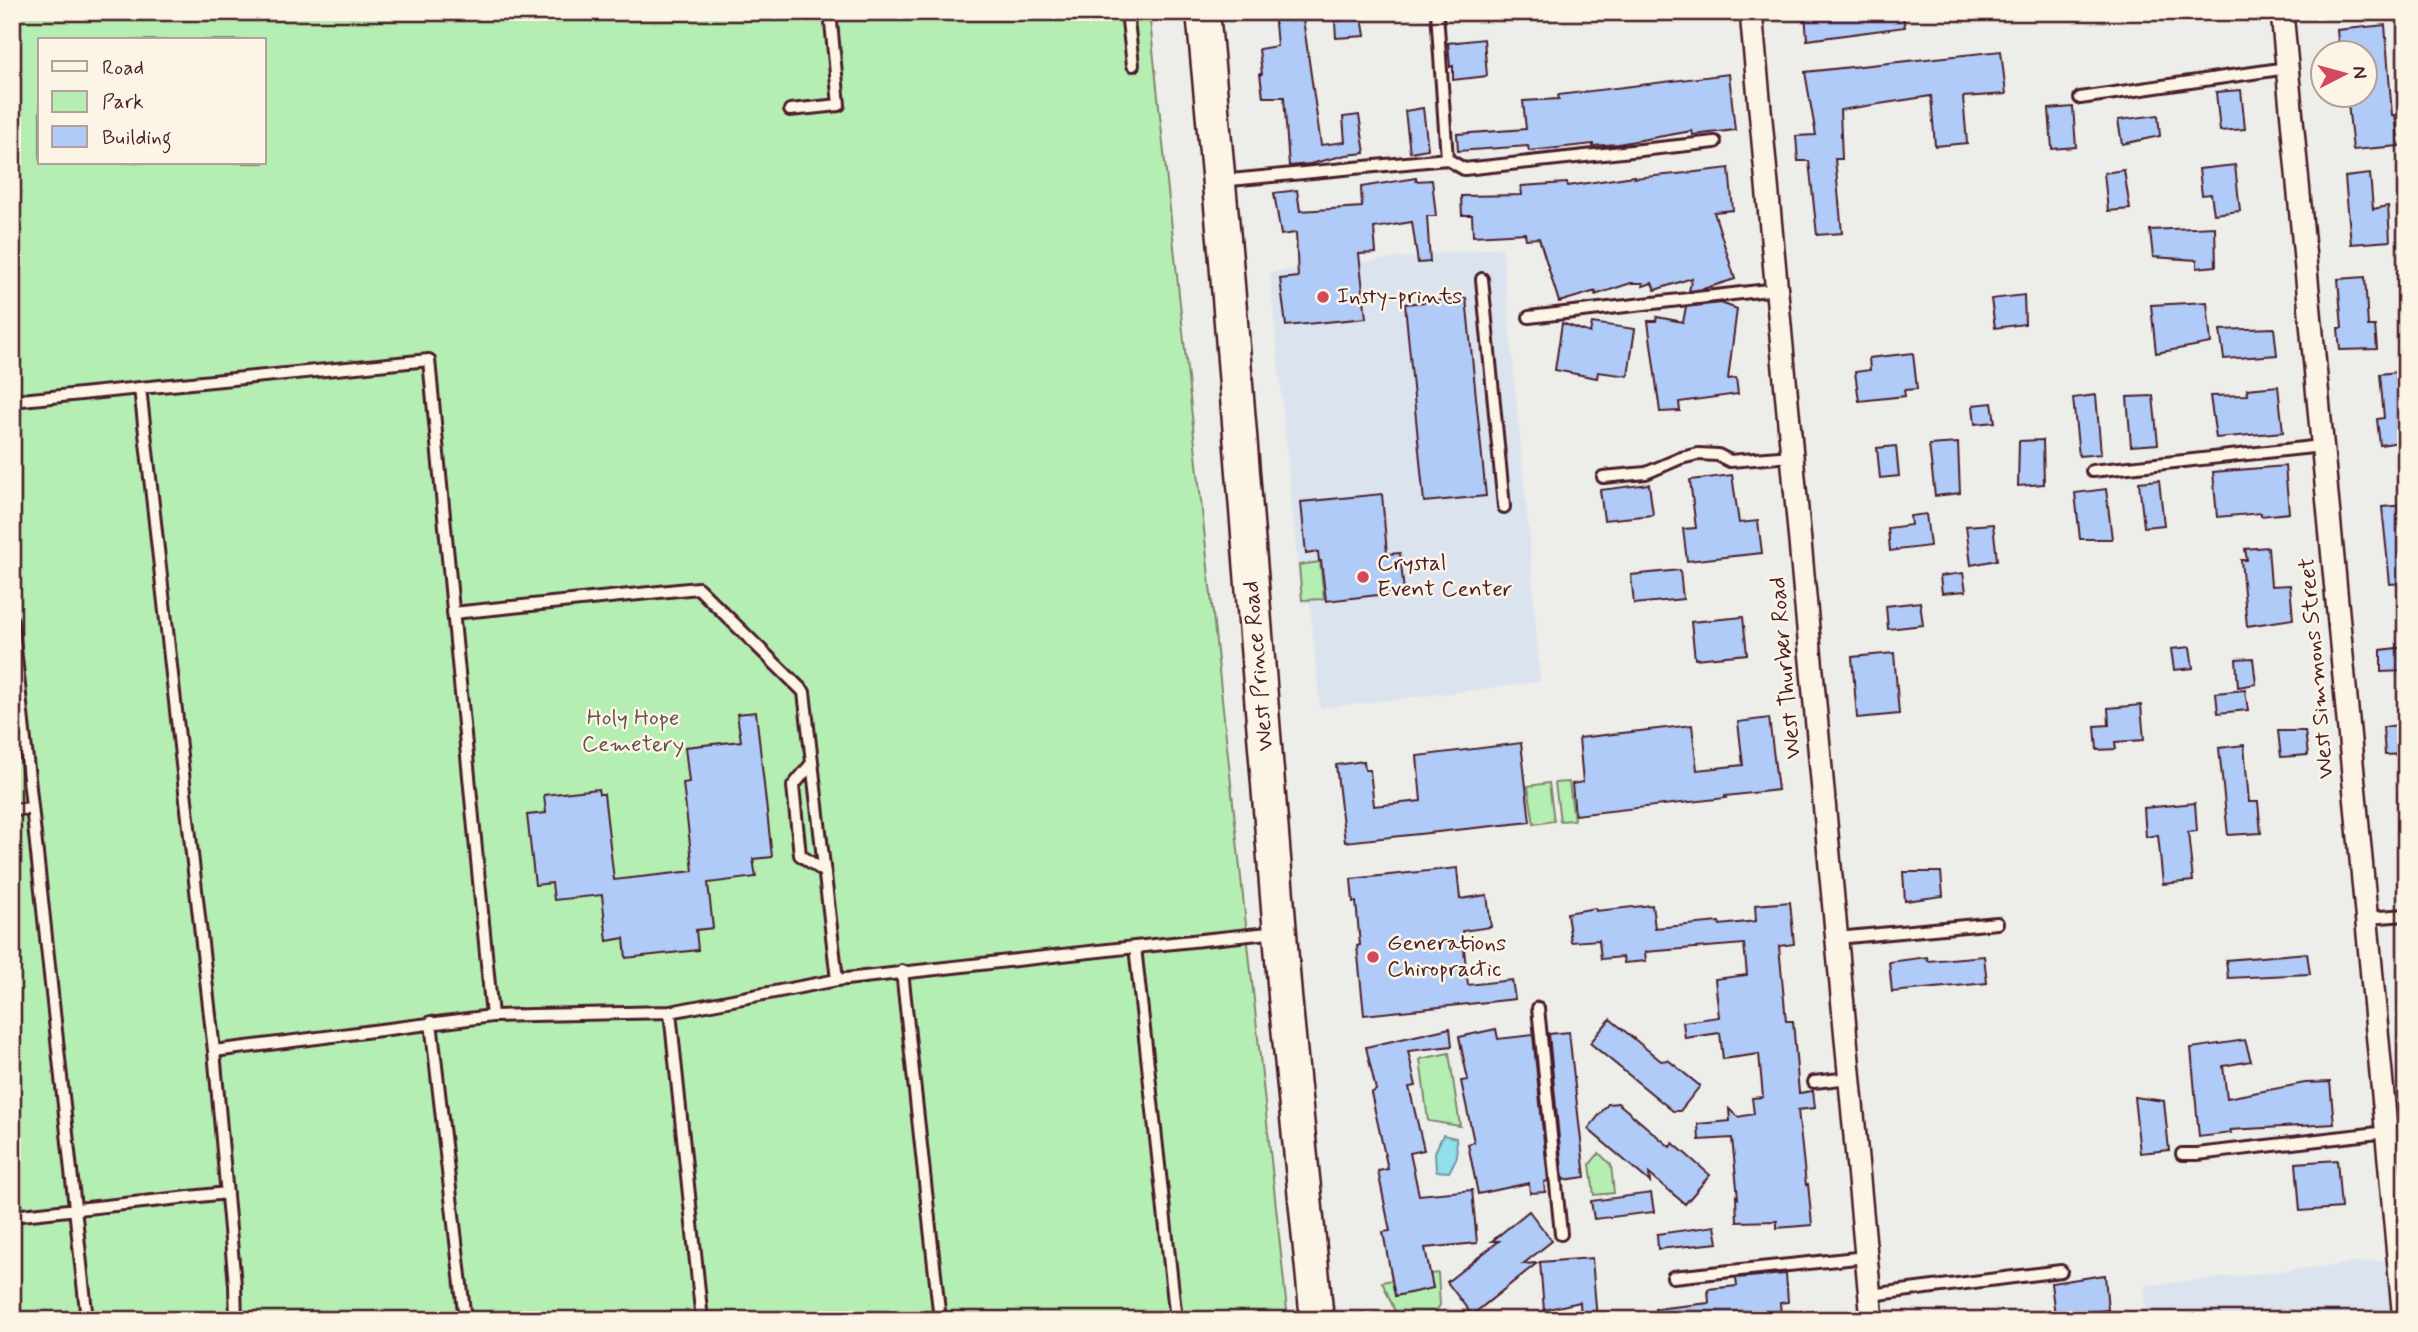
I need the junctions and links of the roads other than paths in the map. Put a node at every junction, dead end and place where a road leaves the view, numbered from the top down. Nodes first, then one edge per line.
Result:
1 (830, 12) edge
2 (1127, 12) edge
3 (1203, 12) edge
4 (1437, 12) edge
5 (1751, 12) edge
6 (2282, 12) edge
7 (1133, 65) dead end
8 (2287, 68) junction
9 (2080, 98) dead end
10 (790, 110) dead end
11 (1715, 142) dead end
12 (1447, 159) junction
13 (1219, 181) junction
14 (1482, 279) dead end
15 (1777, 289) junction
16 (1529, 317) dead end
17 (140, 388) junction
18 (12, 401) edge
19 (2322, 446) junction
20 (1792, 456) junction
21 (2092, 471) dead end
22 (1603, 477) dead end
23 (1504, 508) dead end
24 (453, 613) junction
25 (12, 620) edge
26 (812, 763) junction
27 (32, 808) junction
28 (12, 810) edge
29 (825, 872) junction
30 (2406, 915) edge
31 (2367, 918) junction
32 (1997, 923) dead end
33 (1280, 931) junction
34 (1837, 938) junction
35 (1135, 947) junction
36 (902, 971) junction
37 (837, 980) junction
38 (1538, 1008) dead end
39 (670, 1012) junction
40 (492, 1016) junction
41 (431, 1023) junction
42 (214, 1051) junction
43 (1850, 1078) junction
44 (1814, 1082) dead end
45 (2387, 1132) junction
46 (2182, 1154) dead end
47 (227, 1193) junction
48 (75, 1209) junction
49 (12, 1216) edge
50 (1562, 1234) dead end
51 (1867, 1257) junction
52 (2061, 1271) dead end
53 (1673, 1277) dead end
54 (1870, 1295) junction
55 (87, 1320) edge
56 (236, 1320) edge
57 (466, 1320) edge
58 (702, 1320) edge
59 (940, 1320) edge
60 (1177, 1320) edge
61 (1317, 1320) edge
62 (1872, 1320) edge
63 (2404, 1320) edge

1 - 10 lane
2 - 7 lane
3 - 13 main road, West Prince Road
4 - 12 lane
5 - 15 street, West Thurber Road
6 - 8 street, West Simmons Street
8 - 9 lane
8 - 19 street, West Simmons Street
11 - 12 lane
12 - 13 lane
13 - 33 main road, West Prince Road
14 - 23 lane
15 - 16 lane
15 - 20 street, West Thurber Road
17 - 18 lane
17 - 24 lane
17 - 42 lane
19 - 21 lane
19 - 31 street, West Simmons Street
20 - 22 lane
20 - 34 street, West Thurber Road
24 - 26 lane
24 - 40 lane
25 - 27 lane
26 - 29 lane
26 - 29 lane
27 - 28 lane
27 - 48 lane
29 - 37 lane
30 - 31 lane
31 - 45 street, West Simmons Street
32 - 34 lane
33 - 35 lane
33 - 61 main road, West Prince Road
34 - 43 street, West Thurber Road
35 - 36 lane
35 - 60 lane
36 - 37 lane
36 - 59 lane
37 - 39 lane
38 - 50 lane
39 - 40 lane
39 - 58 lane
40 - 41 lane
41 - 42 lane
41 - 57 lane
42 - 47 lane
43 - 44 lane
43 - 51 street, West Thurber Road
45 - 46 lane
45 - 63 street, West Simmons Street
47 - 48 lane
47 - 56 lane
48 - 49 lane
48 - 55 lane
51 - 53 lane
51 - 54 street, West Thurber Road
52 - 54 lane
54 - 62 street, West Thurber Road

